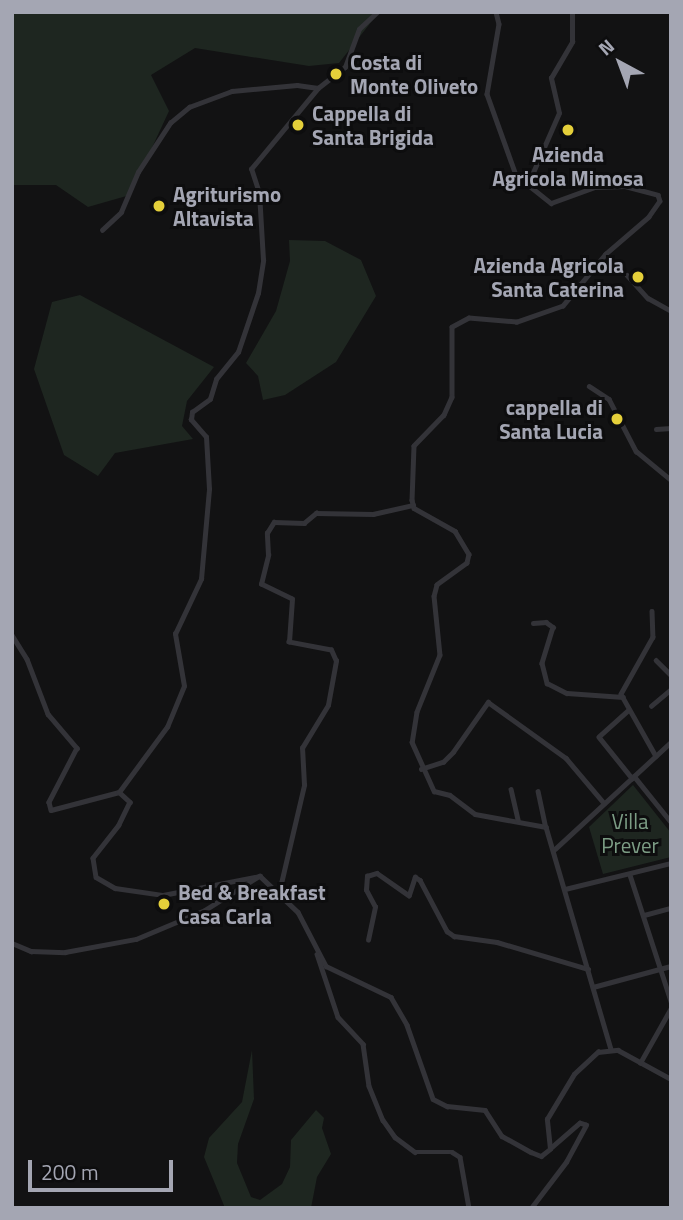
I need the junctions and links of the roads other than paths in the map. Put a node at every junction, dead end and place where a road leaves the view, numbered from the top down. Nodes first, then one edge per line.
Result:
1 (377, 12) edge
2 (496, 12) edge
3 (572, 12) edge
4 (318, 88) junction
5 (528, 184) junction
6 (102, 230) dead end
7 (627, 275) dead end
8 (671, 311) edge
9 (589, 386) dead end
10 (671, 428) edge
11 (656, 429) dead end
12 (671, 480) edge
13 (413, 505) junction
14 (652, 611) dead end
15 (533, 623) dead end
16 (12, 635) edge
17 (656, 660) dead end
18 (671, 675) edge
19 (671, 689) edge
20 (622, 697) junction
21 (651, 706) dead end
22 (629, 710) junction
23 (671, 742) edge
24 (656, 756) junction
25 (421, 769) junction
26 (633, 777) junction
27 (510, 789) dead end
28 (538, 791) dead end
29 (119, 792) junction
30 (604, 803) junction
31 (518, 820) junction
32 (671, 822) edge
33 (544, 825) junction
34 (555, 849) junction
35 (671, 863) edge
36 (630, 874) junction
37 (260, 876) junction
38 (565, 889) junction
39 (279, 892) junction
40 (671, 908) edge
41 (644, 915) junction
42 (368, 940) dead end
43 (12, 943) edge
44 (316, 948) junction
45 (671, 966) edge
46 (662, 968) junction
47 (588, 969) junction
48 (593, 987) junction
49 (671, 1001) edge
50 (671, 1008) edge
51 (611, 1049) junction
52 (640, 1063) junction
53 (671, 1079) edge
54 (550, 1149) junction
55 (469, 1208) edge
56 (531, 1208) edge

1 - 4 street
2 - 5 street
3 - 5 street
4 - 6 street
4 - 29 street
5 - 13 street
7 - 8 street
9 - 12 street
10 - 11 street
13 - 25 street
13 - 39 street
14 - 20 street
15 - 20 street
16 - 29 street
17 - 18 street
19 - 21 street
20 - 22 street
22 - 24 street
22 - 26 street
23 - 24 street
24 - 26 street
25 - 30 street
25 - 31 street
26 - 30 street
26 - 32 street
27 - 31 street
28 - 33 street
29 - 37 street
30 - 34 street
31 - 33 street
33 - 34 street
34 - 38 street
35 - 36 street
36 - 38 street
36 - 41 street
37 - 39 street
37 - 43 street
38 - 47 street
39 - 44 street
40 - 41 street
41 - 46 street
42 - 47 street
44 - 54 street
44 - 55 street
45 - 46 street
46 - 48 street
46 - 49 street
47 - 48 street
48 - 51 street
50 - 52 street
51 - 52 street
51 - 54 street
52 - 53 street
54 - 56 street

